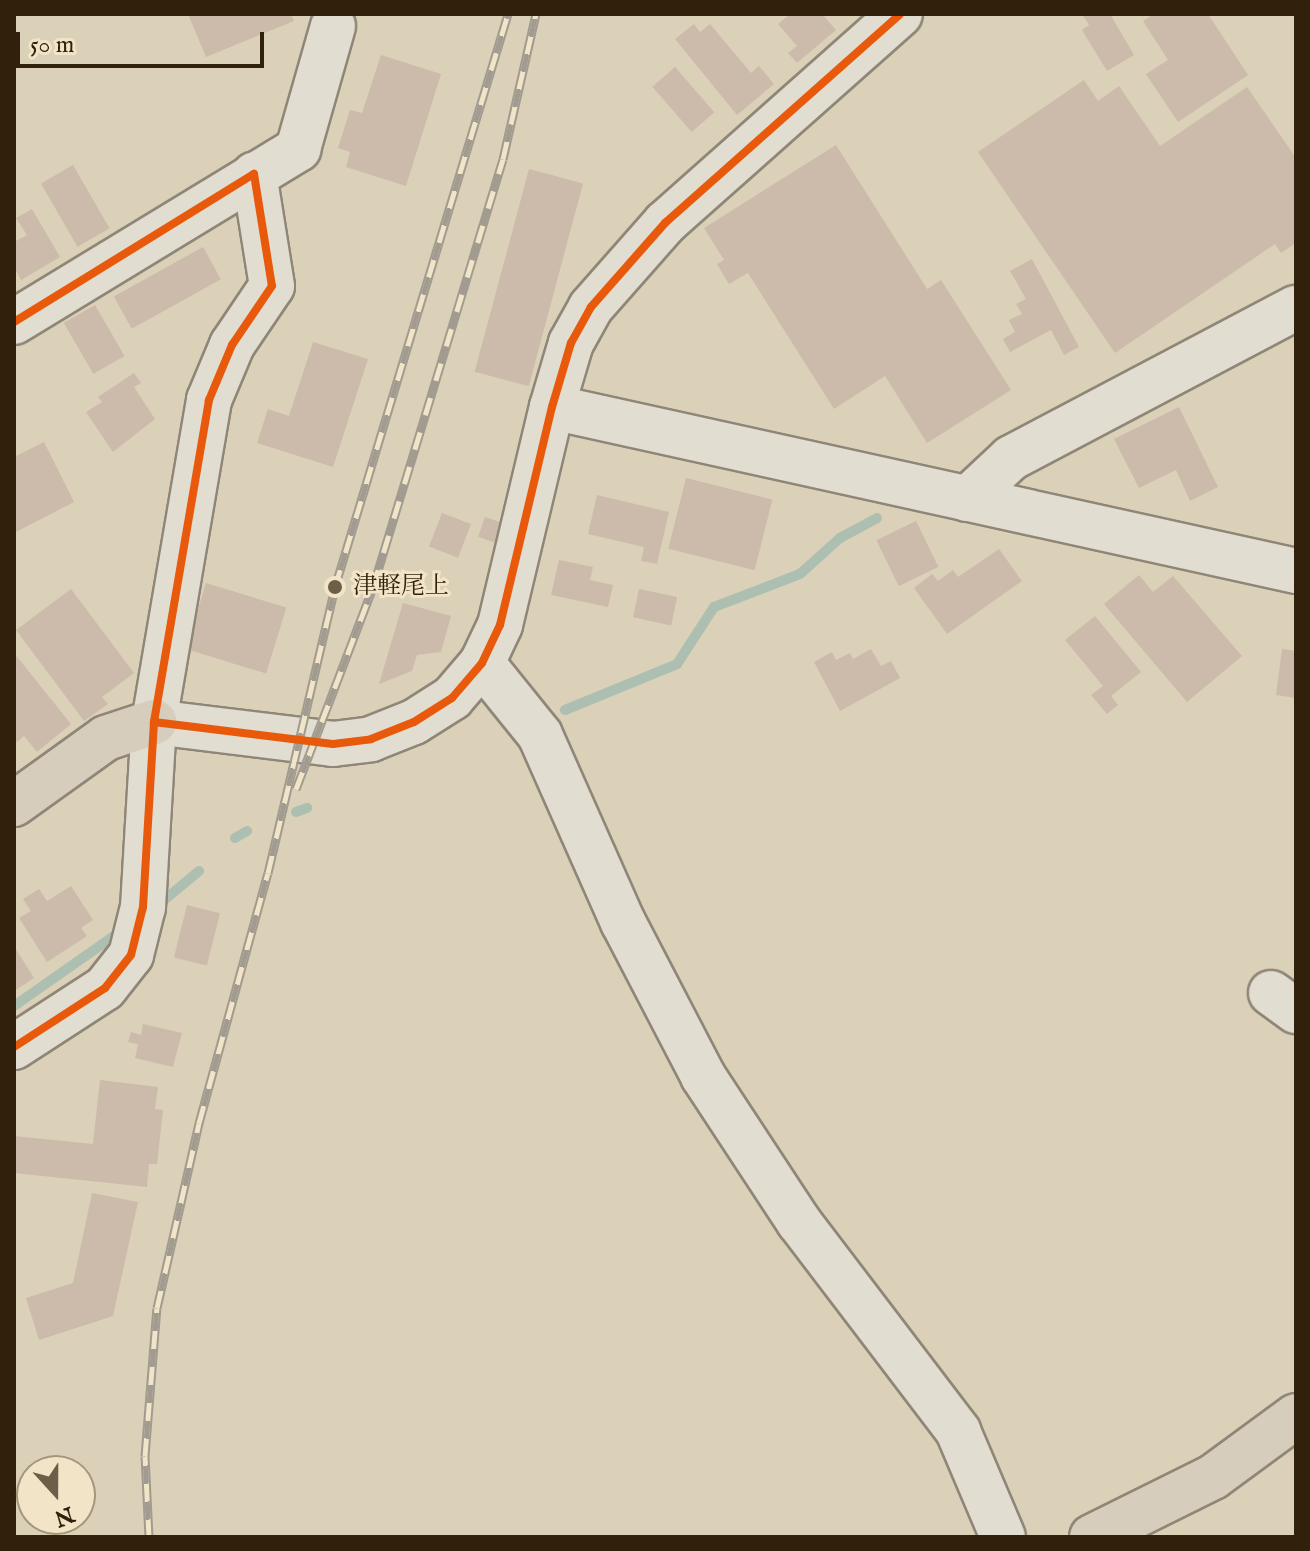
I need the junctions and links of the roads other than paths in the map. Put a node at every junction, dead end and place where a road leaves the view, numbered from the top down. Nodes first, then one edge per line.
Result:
1 (886, 19) edge
2 (333, 26) dead end
3 (254, 174) junction
4 (1296, 308) edge
5 (14, 322) edge
6 (552, 407) junction
7 (967, 499) junction
8 (1296, 571) edge
9 (482, 663) junction
10 (154, 722) junction
11 (14, 804) edge
12 (14, 1047) edge
13 (1296, 1416) edge
14 (1003, 1537) edge
15 (1092, 1537) edge

1 - 6 street
2 - 3 street
3 - 5 street
3 - 10 street
4 - 7 street
6 - 7 street
6 - 9 street
7 - 8 street
9 - 10 street
9 - 14 street
10 - 11 main road
10 - 12 street
13 - 15 main road

